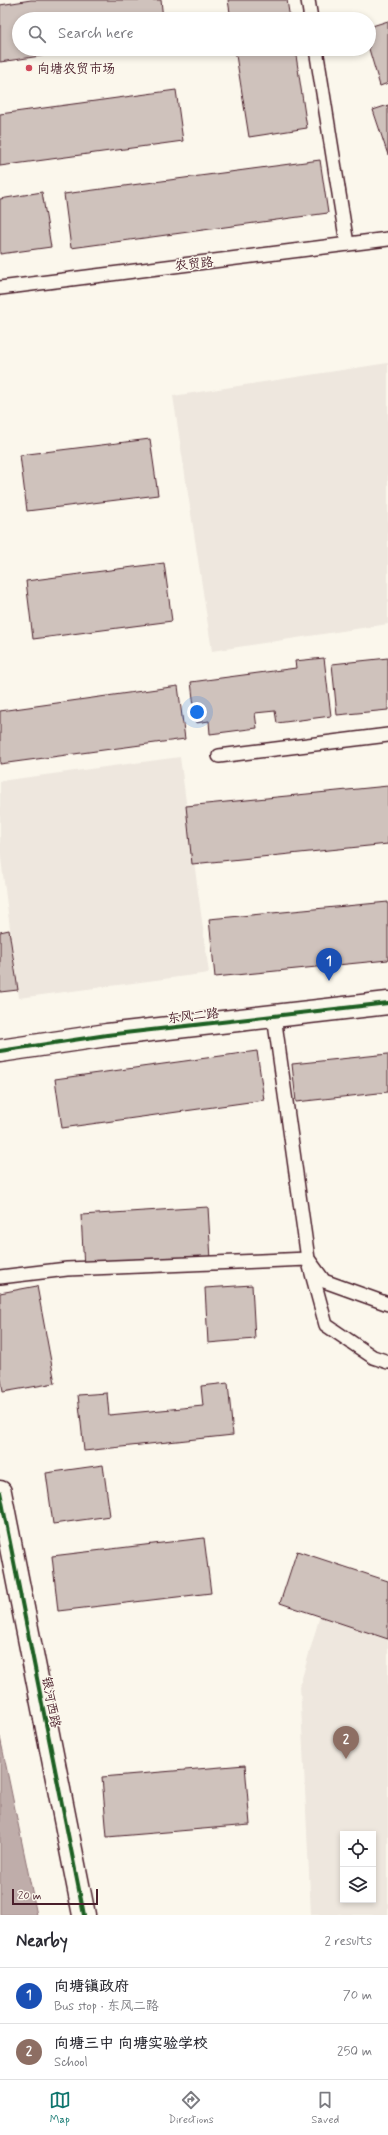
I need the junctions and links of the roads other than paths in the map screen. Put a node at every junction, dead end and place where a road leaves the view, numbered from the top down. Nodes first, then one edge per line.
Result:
1 (308, 0) edge
2 (310, 12) edge
3 (317, 56) edge
4 (388, 239) edge
5 (347, 244) junction
6 (0, 288) edge
7 (388, 735) edge
8 (219, 756) dead end
9 (388, 1003) edge
10 (274, 1016) junction
11 (0, 1051) edge
12 (308, 1259) junction
13 (0, 1277) edge
14 (388, 1304) edge
15 (388, 1362) edge
16 (0, 1492) edge
17 (84, 1915) edge

1 - 2 lane
3 - 5 lane
4 - 5 lane, 农贸路
5 - 6 lane, 农贸路
7 - 8 lane
9 - 10 street, 东风二路
10 - 11 street, 东风二路
10 - 12 lane
12 - 13 lane
12 - 14 lane
12 - 15 lane
16 - 17 street, 银河西路

